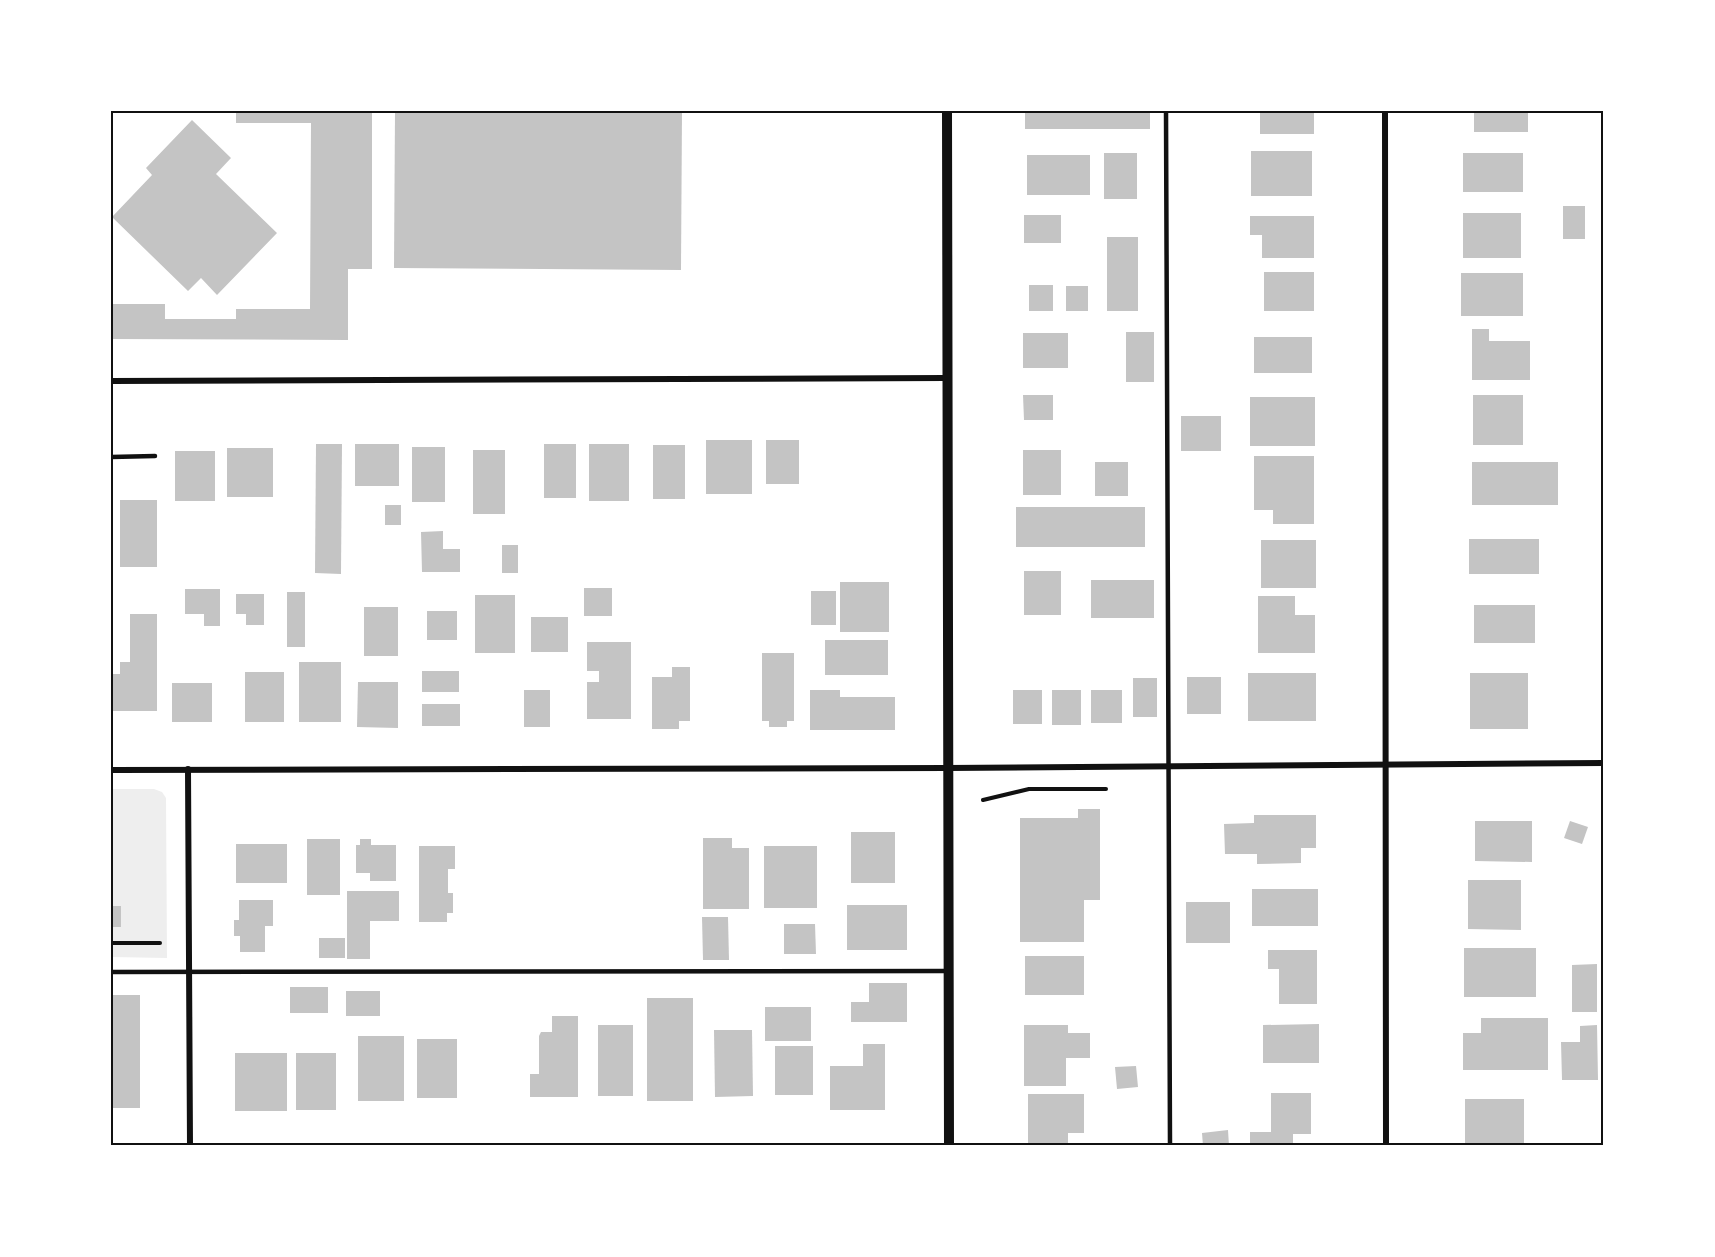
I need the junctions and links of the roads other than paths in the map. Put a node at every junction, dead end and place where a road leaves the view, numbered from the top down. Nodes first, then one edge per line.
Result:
1 (947, 111) edge
2 (1166, 111) edge
3 (1385, 111) edge
4 (946, 378) junction
5 (111, 381) edge
6 (155, 456) dead end
7 (111, 457) edge
8 (1384, 763) junction
9 (1604, 763) edge
10 (1167, 766) junction
11 (947, 768) junction
12 (111, 770) edge
13 (188, 770) junction
14 (949, 971) junction
15 (111, 972) edge
16 (189, 973) junction
17 (190, 1146) edge
18 (949, 1146) edge
19 (1170, 1146) edge
20 (1386, 1146) edge

1 - 4 street
2 - 10 lane
3 - 8 street
4 - 5 street
4 - 11 street
6 - 7 lane
8 - 9 street
8 - 10 street
8 - 20 street
10 - 11 street
10 - 19 lane
11 - 13 street
11 - 14 street
12 - 13 street
13 - 16 street
14 - 16 lane
14 - 18 street
15 - 16 lane
16 - 17 street

